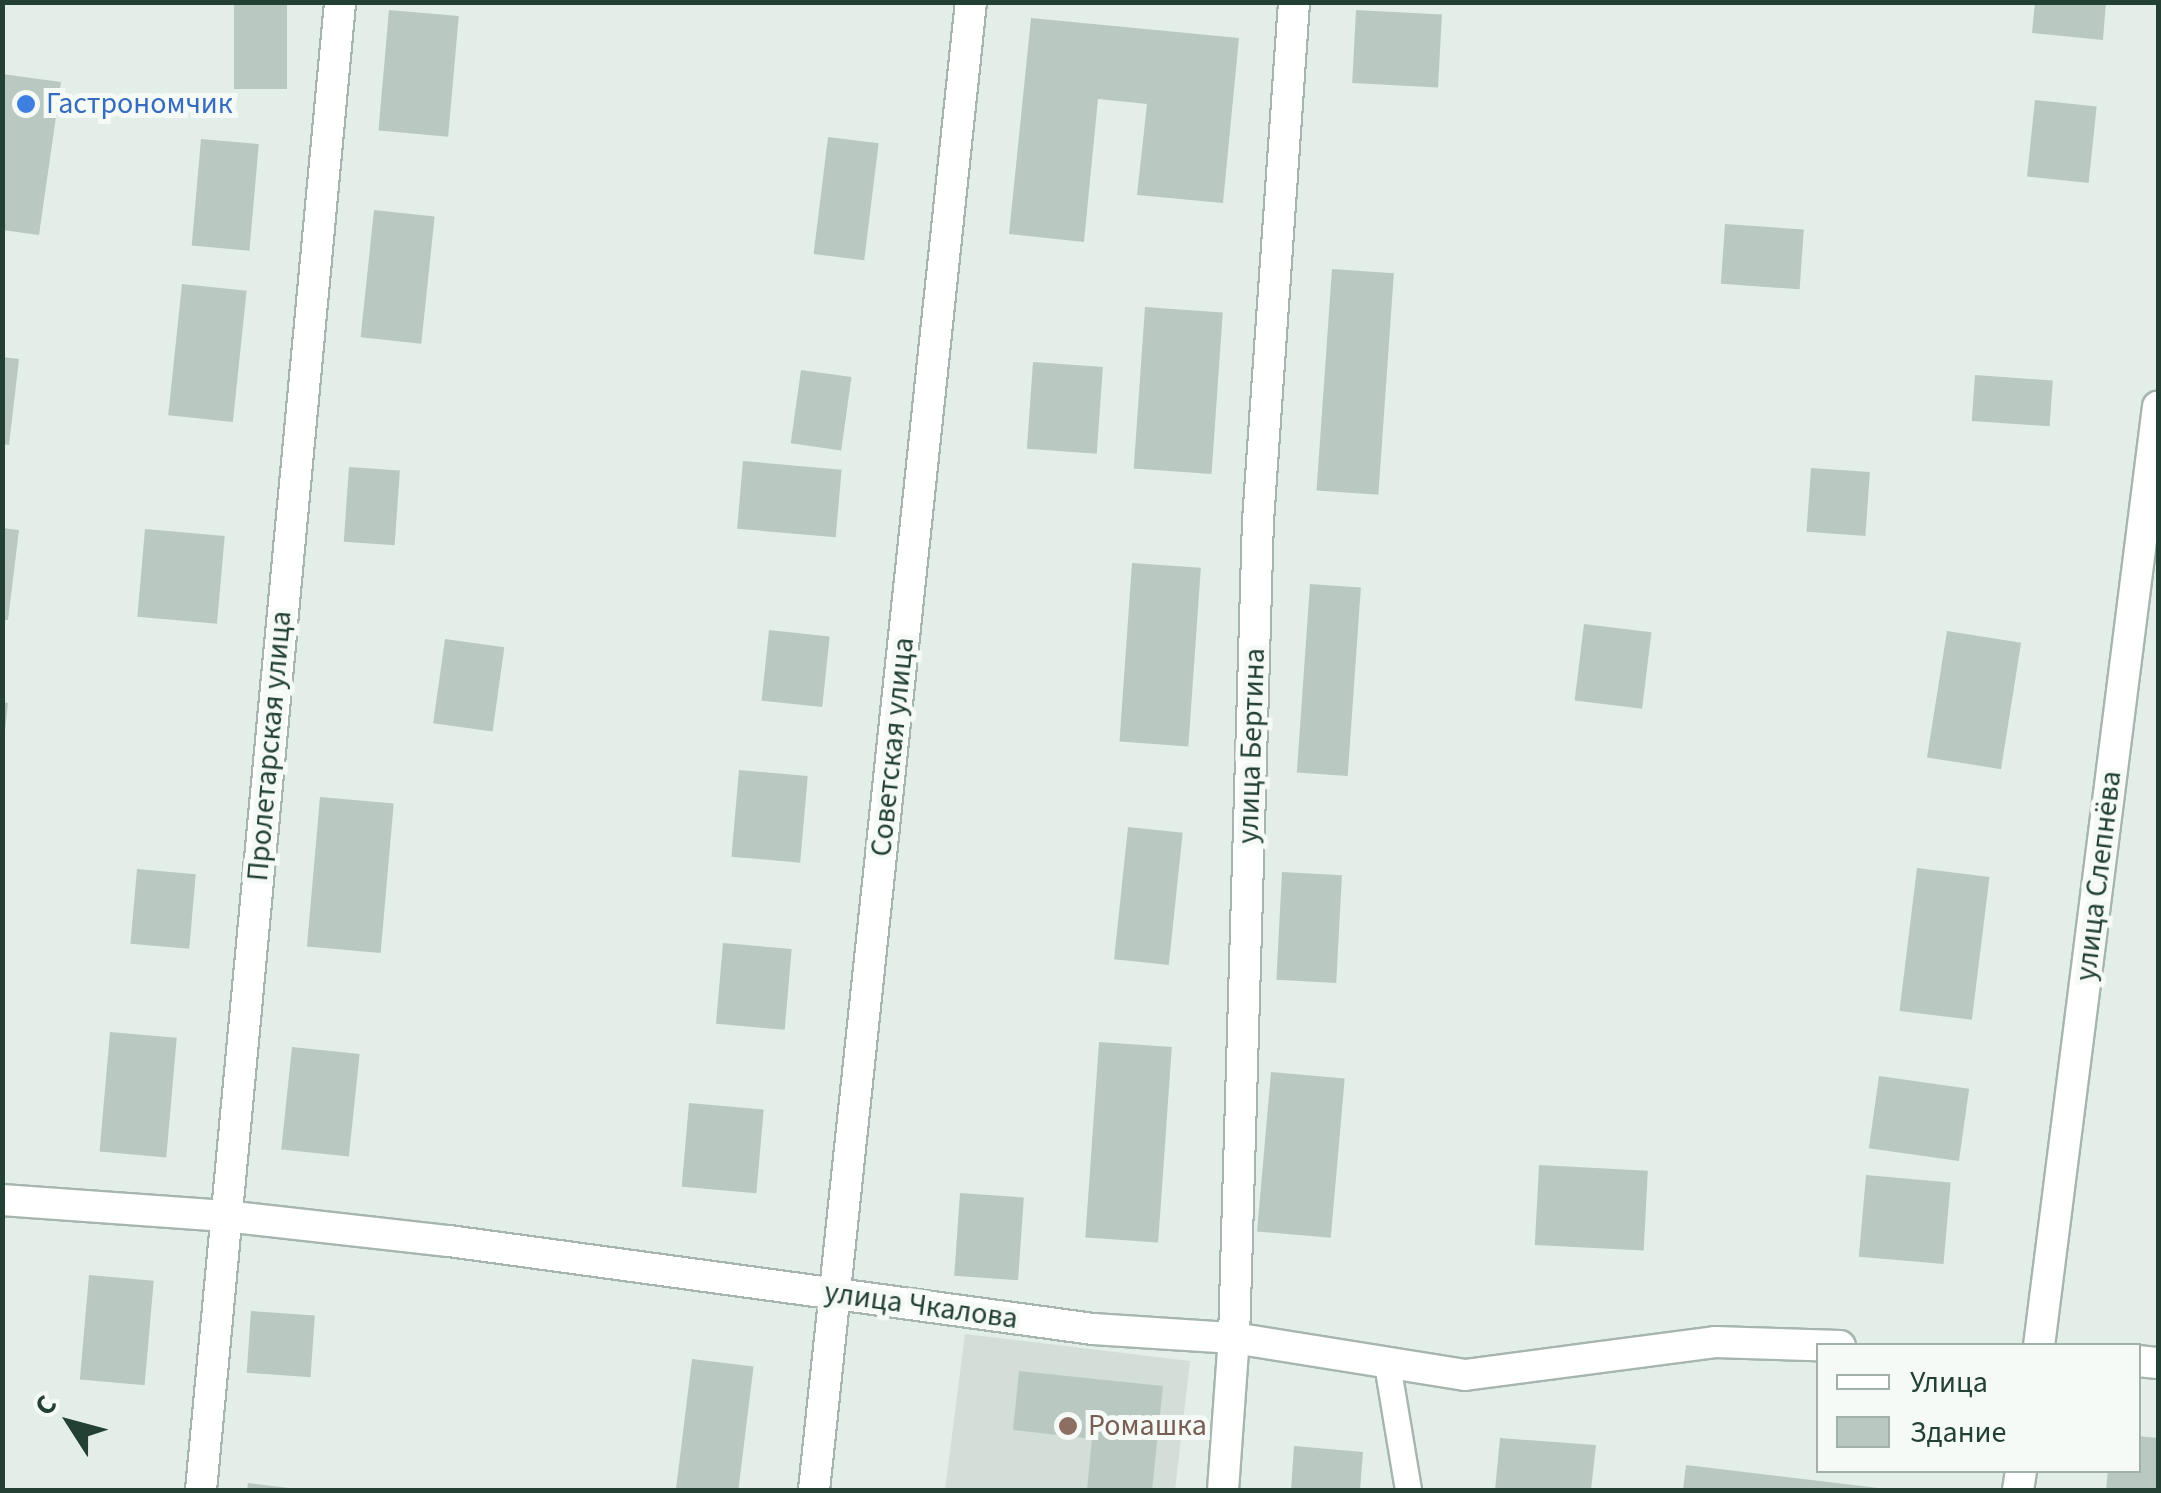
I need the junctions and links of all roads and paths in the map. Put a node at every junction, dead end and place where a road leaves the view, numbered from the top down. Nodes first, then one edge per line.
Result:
1 (340, 2) edge
2 (971, 2) edge
3 (1294, 2) edge
4 (2158, 407) edge
5 (2, 1200) edge
6 (225, 1216) junction
7 (836, 1295) junction
8 (1234, 1338) junction
9 (2039, 1343) edge
10 (1816, 1345) edge
11 (1387, 1364) junction
12 (201, 1490) edge
13 (814, 1490) edge
14 (1222, 1490) edge
15 (1408, 1490) edge

1 - 6 street, Пролетарская улица
2 - 7 street, Советская улица
3 - 8 street, улица Бертина
4 - 9 street, улица Слепнёва
5 - 6 street, улица Чкалова
6 - 7 street, улица Чкалова
6 - 12 street, Пролетарская улица
7 - 8 street, улица Чкалова
7 - 13 street, Советская улица
8 - 11 street, улица Чкалова
8 - 14 street, улица Бертина
10 - 11 street, улица Чкалова
11 - 15 lane

